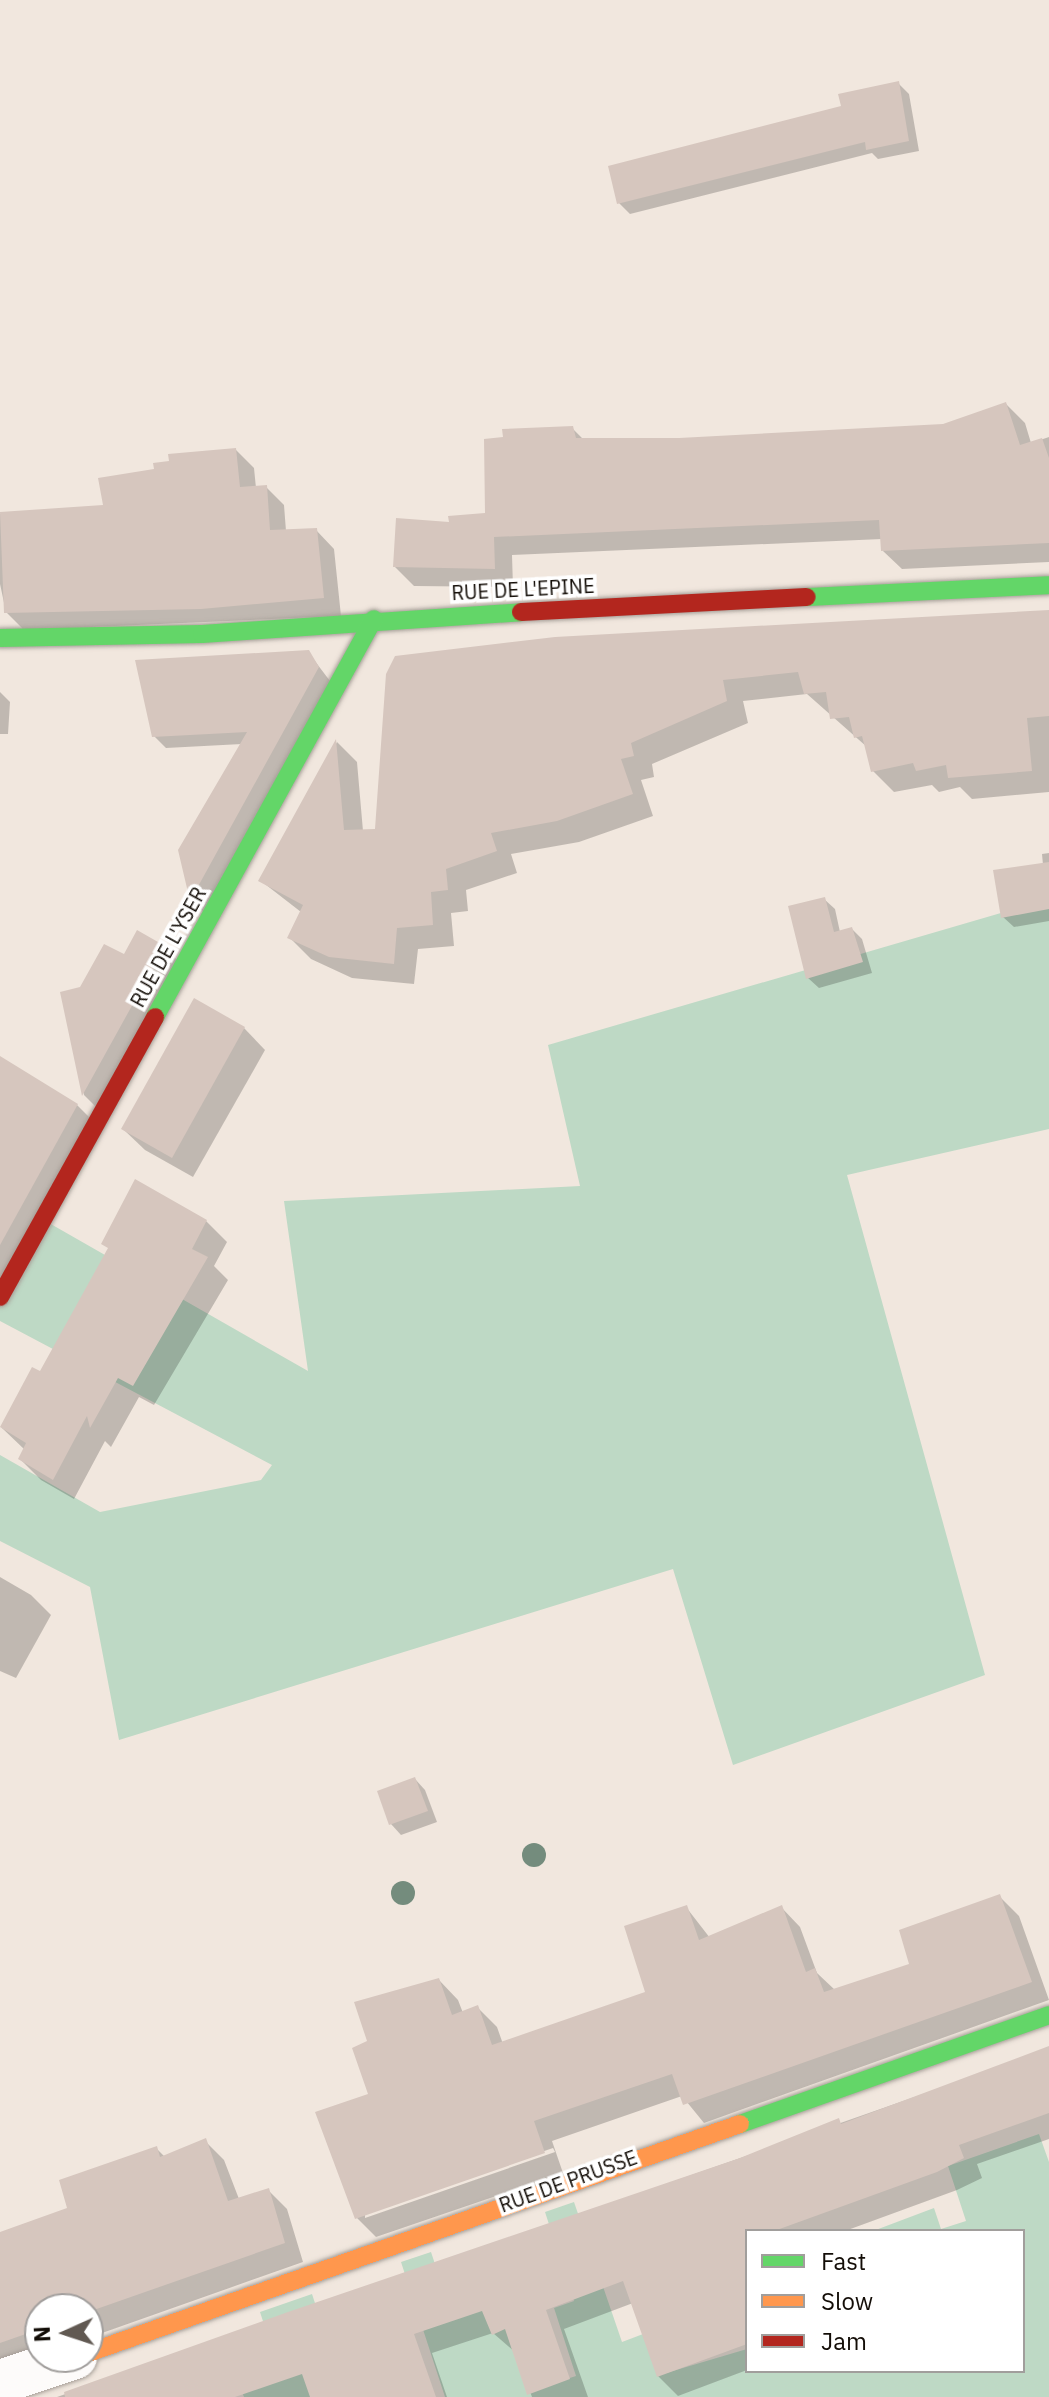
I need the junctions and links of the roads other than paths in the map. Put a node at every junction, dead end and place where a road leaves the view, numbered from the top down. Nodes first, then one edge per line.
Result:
1 (1049, 585) edge
2 (374, 619) junction
3 (0, 638) edge
4 (0, 1297) edge
5 (1049, 2015) edge
6 (104, 2347) edge
7 (27, 2373) edge
8 (0, 2382) edge

1 - 2 street, RUE DE L'EPINE
2 - 3 street, RUE DE L'EPINE
2 - 4 street, RUE DE L'YSER
5 - 6 street, RUE DE PRUSSE
7 - 8 street

